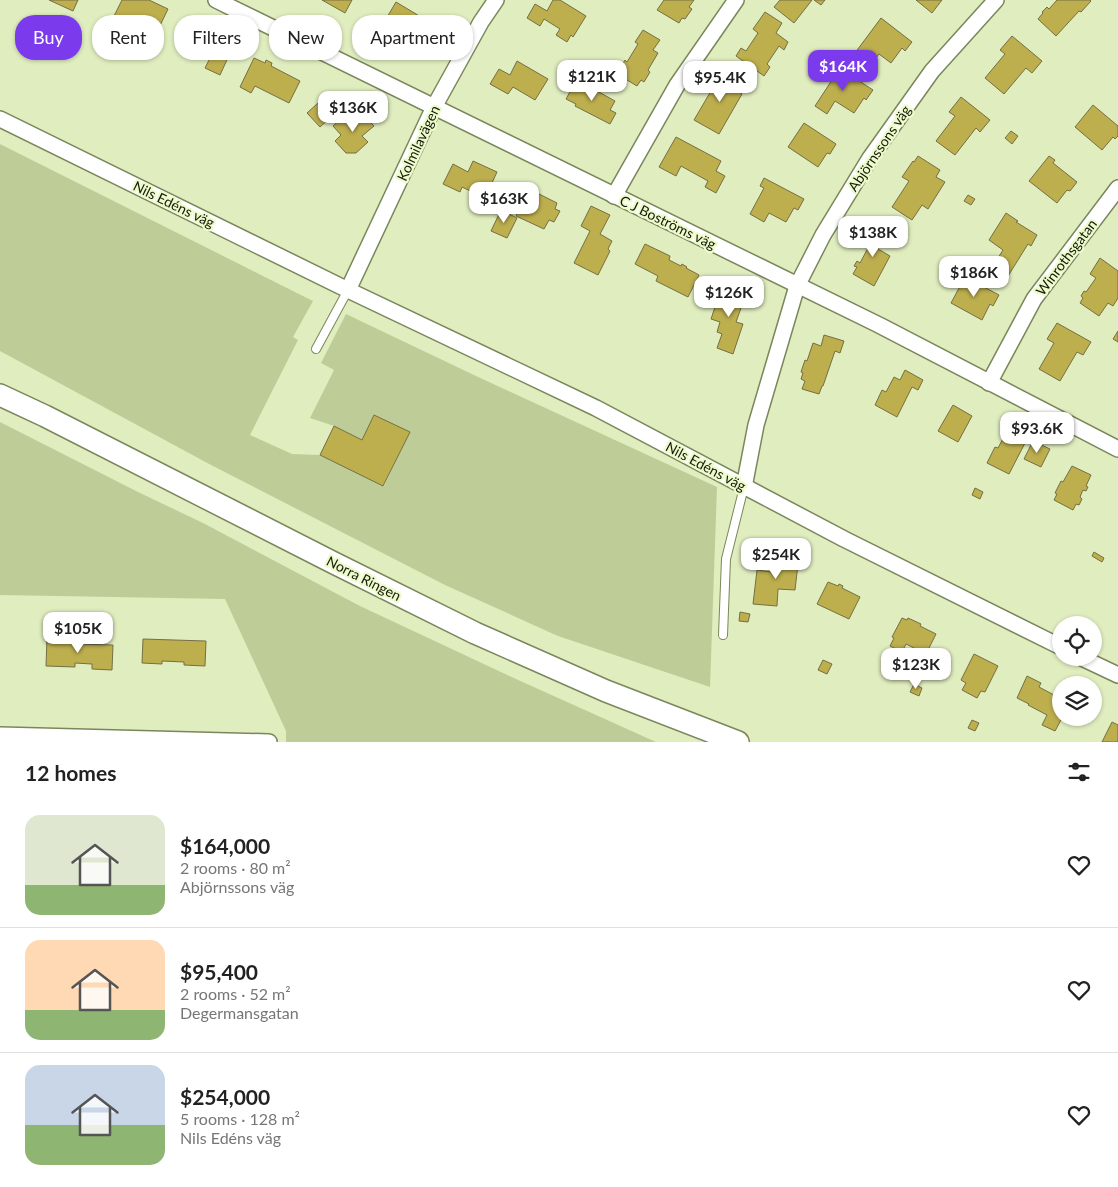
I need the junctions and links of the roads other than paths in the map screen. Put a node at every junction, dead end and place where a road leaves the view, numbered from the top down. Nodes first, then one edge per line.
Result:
1 (216, 0) edge
2 (496, 0) edge
3 (736, 0) edge
4 (996, 0) edge
5 (246, 6) edge
6 (434, 107) junction
7 (0, 119) edge
8 (1118, 188) edge
9 (614, 196) junction
10 (797, 286) junction
11 (348, 290) junction
12 (316, 349) dead end
13 (989, 383) junction
14 (0, 395) edge
15 (1118, 450) edge
16 (744, 487) junction
17 (724, 635) dead end
18 (1052, 643) edge
19 (1099, 666) edge
20 (1118, 675) edge
21 (0, 734) edge
22 (269, 742) edge
23 (738, 742) edge

1 - 5 street, C J Boströms väg
2 - 6 street, Kolmilavägen
3 - 9 street
4 - 10 street, Abjörnssons väg
5 - 6 street, C J Boströms väg
6 - 9 street, C J Boströms väg
6 - 11 street, Kolmilavägen
7 - 11 street, Nils Edéns väg
8 - 13 street, Winrothsgatan
9 - 10 street, C J Boströms väg
10 - 13 street, C J Boströms väg
10 - 16 street, Abjörnssons väg
11 - 12 lane
11 - 16 street, Nils Edéns väg
13 - 15 street, C J Boströms väg
14 - 23 main road, Norra Ringen
16 - 17 lane
16 - 18 street, Nils Edéns väg
19 - 20 street
21 - 22 street

